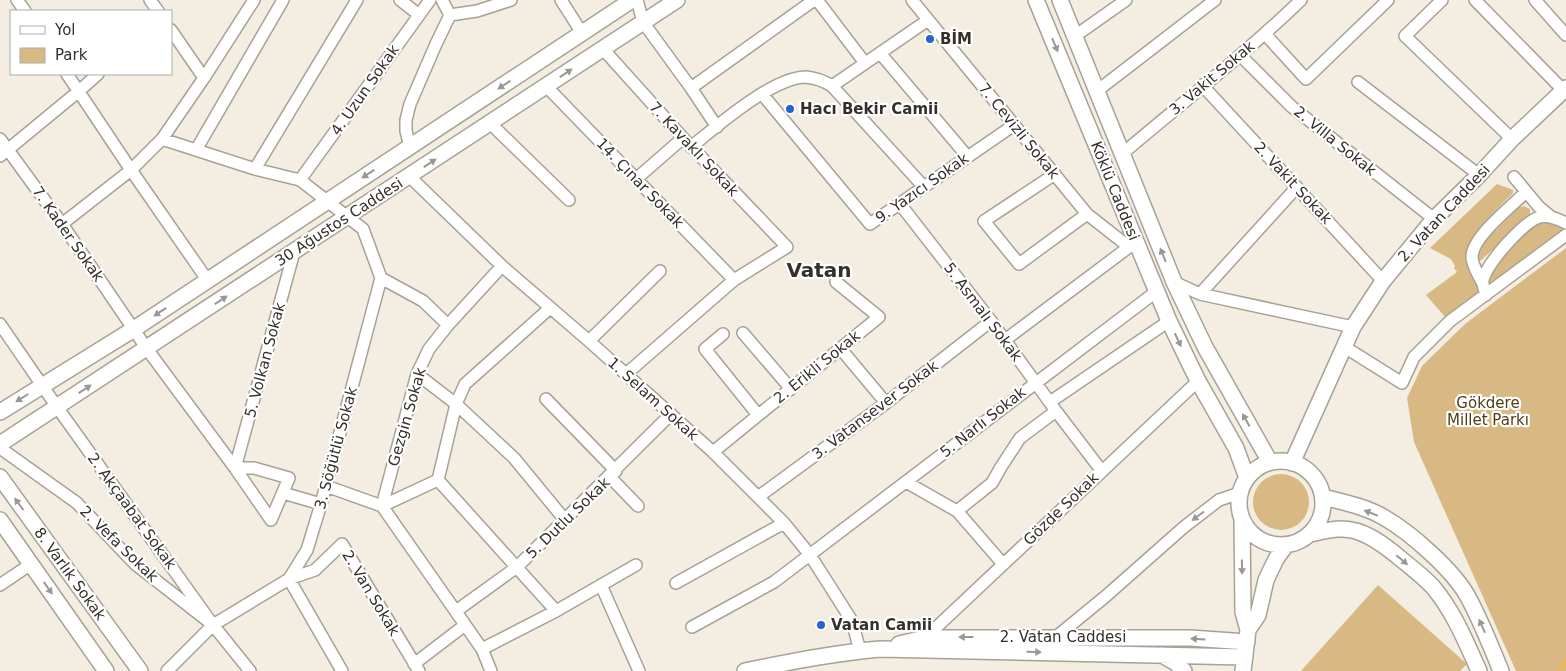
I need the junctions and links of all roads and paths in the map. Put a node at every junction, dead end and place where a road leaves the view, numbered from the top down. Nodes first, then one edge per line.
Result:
1 (254, 0) edge
2 (283, 0) edge
3 (356, 0) edge
4 (400, 0) edge
5 (430, 0) edge
6 (442, 0) edge
7 (508, 0) edge
8 (561, 0) edge
9 (632, 0) edge
10 (637, 0) edge
11 (677, 0) edge
12 (814, 0) edge
13 (817, 0) edge
14 (912, 0) edge
15 (1036, 0) edge
16 (1060, 0) edge
17 (1126, 0) edge
18 (1214, 0) edge
19 (1301, 0) edge
20 (1388, 0) edge
21 (1442, 0) edge
22 (1475, 0) edge
23 (1535, 0) edge
24 (418, 14) junction
25 (450, 15) junction
26 (928, 20) junction
27 (643, 22) junction
28 (172, 31) edge
29 (582, 33) junction
30 (1265, 34) junction
31 (1566, 35) edge
32 (1075, 36) junction
33 (603, 49) junction
34 (880, 54) junction
35 (1241, 56) junction
36 (865, 63) junction
37 (68, 75) edge
38 (97, 75) edge
39 (204, 78) junction
40 (1358, 82) dead end
41 (1202, 85) junction
42 (546, 86) junction
43 (832, 86) junction
44 (691, 88) junction
45 (1564, 89) edge
46 (79, 91) junction
47 (1097, 91) junction
48 (762, 94) junction
49 (490, 123) junction
50 (1014, 125) junction
51 (717, 126) junction
52 (0, 139) edge
53 (162, 139) junction
54 (1512, 139) junction
55 (687, 142) junction
56 (410, 147) junction
57 (196, 150) junction
58 (4, 153) edge
59 (1122, 154) junction
60 (968, 156) junction
61 (255, 169) junction
62 (130, 170) junction
63 (1055, 174) junction
64 (1479, 174) junction
65 (409, 176) junction
66 (1514, 178) dead end
67 (636, 179) junction
68 (300, 180) junction
69 (924, 187) junction
70 (1297, 187) junction
71 (1526, 192) junction
72 (569, 200) dead end
73 (329, 201) junction
74 (900, 204) junction
75 (1087, 214) junction
76 (349, 216) junction
77 (1551, 217) junction
78 (1434, 220) junction
79 (1566, 223) edge
80 (62, 224) junction
81 (1566, 235) edge
82 (1132, 245) junction
83 (294, 252) junction
84 (502, 266) junction
85 (660, 271) dead end
86 (381, 278) junction
87 (208, 280) junction
88 (734, 280) junction
89 (1383, 281) junction
90 (836, 282) dead end
91 (1174, 282) junction
92 (1482, 282) junction
93 (1157, 291) junction
94 (1200, 294) junction
95 (1486, 295) junction
96 (550, 308) junction
97 (991, 321) junction
98 (1169, 321) junction
99 (0, 324) edge
100 (448, 325) junction
101 (1353, 327) junction
102 (134, 329) junction
103 (743, 333) dead end
104 (723, 334) dead end
105 (1005, 340) junction
106 (589, 341) junction
107 (1343, 346) junction
108 (840, 348) junction
109 (147, 349) junction
110 (417, 374) junction
111 (626, 374) junction
112 (1198, 381) junction
113 (1035, 382) junction
114 (791, 389) junction
115 (50, 396) junction
116 (546, 399) dead end
117 (886, 403) junction
118 (456, 404) junction
119 (1053, 406) junction
120 (0, 412) edge
121 (671, 414) junction
122 (758, 416) junction
123 (0, 444) edge
124 (0, 448) edge
125 (713, 452) junction
126 (1270, 462) junction
127 (1292, 463) junction
128 (235, 468) junction
129 (1101, 470) junction
130 (613, 474) junction
131 (0, 477) edge
132 (1247, 478) junction
133 (438, 480) junction
134 (906, 482) junction
135 (326, 486) junction
136 (283, 493) junction
137 (1240, 493) junction
138 (758, 497) junction
139 (1323, 497) junction
140 (322, 504) junction
141 (382, 506) junction
142 (638, 506) dead end
143 (957, 510) junction
144 (1242, 518) junction
145 (0, 520) edge
146 (565, 520) junction
147 (784, 523) junction
148 (1310, 534) junction
149 (1286, 546) junction
150 (810, 556) junction
151 (31, 564) junction
152 (1003, 564) junction
153 (636, 565) dead end
154 (517, 567) junction
155 (289, 579) junction
156 (676, 583) dead end
157 (0, 585) edge
158 (601, 585) junction
159 (456, 611) junction
160 (556, 611) junction
161 (213, 625) junction
162 (465, 625) junction
163 (692, 627) dead end
164 (1056, 637) junction
165 (925, 638) junction
166 (880, 649) junction
167 (482, 650) junction
168 (1246, 650) edge
169 (860, 651) junction
170 (1160, 655) junction
171 (796, 666) edge
172 (417, 667) edge
173 (106, 671) edge
174 (140, 671) edge
175 (167, 671) edge
176 (250, 671) edge
177 (342, 671) edge
178 (491, 671) edge
179 (639, 671) edge
180 (745, 671) edge
181 (1184, 671) edge
182 (1479, 671) edge
183 (1501, 671) edge

1 - 39 street
2 - 57 street
3 - 61 street
4 - 24 street
5 - 24 street, 4. Uzun Sokak
6 - 25 street
7 - 25 street
8 - 29 street
9 - 29 main road, 30 Ağustos Caddesi
10 - 27 street
11 - 27 main road, 30 Ağustos Caddesi
12 - 44 street
13 - 36 street
14 - 26 street, 7. Cevizli Sokak
15 -> 82 main road, Köklü Caddesi
16 - 32 main road, Köklü Caddesi
17 - 32 street
18 - 47 street
19 - 30 street, 3. Vakit Sokak
20 - 30 street
21 - 54 street
22 - 45 street
23 - 31 street
24 - 68 street, 4. Uzun Sokak
25 - 56 street
26 - 34 street
26 - 50 street, 7. Cevizli Sokak
27 - 33 main road, 30 Ağustos Caddesi
27 - 44 street
28 - 39 street
29 -> 56 main road, 30 Ağustos Caddesi
30 - 35 street, 3. Vakit Sokak
32 - 47 main road, Köklü Caddesi
42 -> 33 main road, 30 Ağustos Caddesi
33 - 55 street, 7. Kavaklı Sokak
34 - 36 street
34 - 60 street
35 - 41 street, 3. Vakit Sokak
35 - 78 street, 2. Villa Sokak
36 - 43 street
37 - 46 street
38 - 46 street
39 - 53 street
40 - 64 street
41 - 59 street, 3. Vakit Sokak
41 - 70 street, 2. Vakit Sokak
42 - 49 main road, 30 Ağustos Caddesi
42 - 67 street, 14. Çınar Sokak
43 - 48 street
43 - 69 street
44 - 51 street
45 - 54 main road, 2. Vatan Caddesi
46 - 58 street
46 - 62 street
47 - 59 main road, Köklü Caddesi
48 - 51 street
48 - 74 street, 9. Yazıcı Sokak
65 -> 49 main road, 30 Ağustos Caddesi
49 - 72 street
50 - 60 street, 9. Yazıcı Sokak
50 - 63 street, 7. Cevizli Sokak
51 - 55 street
52 - 58 street, 7. Kader Sokak
53 - 57 street
53 - 62 street
54 - 64 main road, 2. Vatan Caddesi
55 - 67 street
55 - 88 street, 7. Kavaklı Sokak
56 -> 73 main road, 30 Ağustos Caddesi
57 - 61 street
58 - 80 street, 7. Kader Sokak
91 -> 59 main road, Köklü Caddesi
60 - 69 street, 9. Yazıcı Sokak
61 - 68 street
62 - 80 street
62 - 87 street
63 - 75 street, 7. Cevizli Sokak
63 - 75 street
64 - 78 main road, 2. Vatan Caddesi
65 - 76 main road, 30 Ağustos Caddesi
65 - 84 street, 1. Selam Sokak
66 - 71 street
67 - 88 street, 14. Çınar Sokak
68 - 73 street
69 - 74 street, 9. Yazıcı Sokak
70 - 89 street, 2. Vakit Sokak
70 - 94 street
71 - 77 street
71 - 92 street
73 - 76 street
73 - 87 main road, 30 Ağustos Caddesi
74 - 97 street, 5. Asmalı Sokak
75 - 82 street, 7. Cevizli Sokak
76 - 83 main road, 30 Ağustos Caddesi
76 - 86 street
77 - 79 street
77 - 92 street
78 - 89 main road, 2. Vatan Caddesi
80 - 102 street, 7. Kader Sokak
81 - 95 street
82 - 93 main road, Köklü Caddesi
82 - 105 street
109 -> 83 main road, 30 Ağustos Caddesi
83 - 128 street, 5. Volkan Sokak
84 - 96 street, 1. Selam Sokak
84 - 100 street, Gezgin Sokak
85 - 106 street
86 - 100 street
86 - 135 street, 3. Söğütlü Sokak
87 -> 102 main road, 30 Ağustos Caddesi
88 - 111 street
89 - 101 main road, 2. Vatan Caddesi
90 - 108 street, 2. Erikli Sokak
91 - 94 street
126 -> 91 main road, Köklü Caddesi
92 - 95 street
93 - 98 main road, Köklü Caddesi
93 - 113 street, 5. Narlı Sokak
94 - 101 street
95 - 107 street
96 - 106 street, 1. Selam Sokak
96 - 118 street
97 - 105 street, 5. Asmalı Sokak
97 - 117 street, 3. Vatansever Sokak
98 -> 112 main road, Köklü Caddesi
98 - 119 street
99 - 115 street, 2. Akçaabat Sokak
100 - 110 street, Gezgin Sokak
101 - 107 main road, 2. Vatan Caddesi
102 - 109 street
102 - 115 main road, 30 Ağustos Caddesi
103 - 114 street
104 - 122 street
105 - 113 street, 5. Asmalı Sokak
106 - 111 street, 1. Selam Sokak
107 - 127 main road, 2. Vatan Caddesi
108 - 114 street, 2. Erikli Sokak
108 - 117 street
115 -> 109 main road, 30 Ağustos Caddesi
109 - 128 street
110 - 118 street
110 - 141 street, Gezgin Sokak
111 - 121 street, 1. Selam Sokak
112 - 129 street, Gözde Sokak
112 - 132 main road, Köklü Caddesi
113 - 119 street, 5. Asmalı Sokak
113 - 134 street, 5. Narlı Sokak
114 - 122 street, 2. Erikli Sokak
115 -> 120 main road, 30 Ağustos Caddesi
115 - 123 main road, 30 Ağustos Caddesi
115 - 161 street, 2. Akçaabat Sokak
116 - 130 street
117 - 138 street, 3. Vatansever Sokak
118 - 133 street
118 - 146 street
119 - 129 street, 5. Asmalı Sokak
119 - 143 street
121 - 125 street, 1. Selam Sokak
121 - 130 street, 5. Dutlu Sokak
122 - 125 street, 2. Erikli Sokak
124 - 161 street, 2. Vefa Sokak
125 - 138 street, 1. Selam Sokak
126 - 127 main road
126 - 132 main road
127 - 139 main road
128 - 136 street
128 - 136 street
129 - 152 street, Gözde Sokak
130 - 142 street
130 - 146 street, 5. Dutlu Sokak
174 -> 131 main road, 8. Varlık Sokak
132 - 137 main road
133 - 141 street
133 - 154 street
134 - 143 street
134 - 150 street, 5. Narlı Sokak
135 - 140 street, 3. Söğütlü Sokak
135 - 141 street
136 - 140 street
137 - 144 main road
137 -> 164 street
138 - 147 street, 1. Selam Sokak
139 - 148 main road
183 -> 139 main road
140 - 155 street, 3. Söğütlü Sokak
141 - 159 street
143 - 152 street
144 - 149 main road
144 -> 168 main road
145 - 151 main road, 8. Varlık Sokak
146 - 154 street, 5. Dutlu Sokak
147 - 150 street, 1. Selam Sokak
147 - 156 street
148 - 149 main road
148 -> 182 main road
149 - 168 main road
150 - 163 street, 5. Narlı Sokak
150 - 169 street, 1. Selam Sokak
151 - 157 street
151 -> 173 main road, 8. Varlık Sokak
152 - 165 street, Gözde Sokak
153 - 158 street
154 - 159 street, 5. Dutlu Sokak
154 - 160 street
155 - 161 street, 3. Söğütlü Sokak
155 - 172 street, 2. Van Sokak
155 - 177 street
158 - 160 street
158 - 179 street
159 - 162 street
160 - 167 street
161 - 175 street, 3. Söğütlü Sokak
161 - 176 street, 2. Vefa Sokak
162 - 167 street
162 - 172 street
164 -> 165 main road, 2. Vatan Caddesi
168 -> 164 main road, 2. Vatan Caddesi
165 - 166 main road, 2. Vatan Caddesi
166 - 169 main road, 2. Vatan Caddesi
166 -> 170 main road, 2. Vatan Caddesi
167 - 178 street
168 - 170 main road, 2. Vatan Caddesi
169 - 171 main road, 2. Vatan Caddesi
170 - 181 main road
171 - 180 main road, 2. Vatan Caddesi

